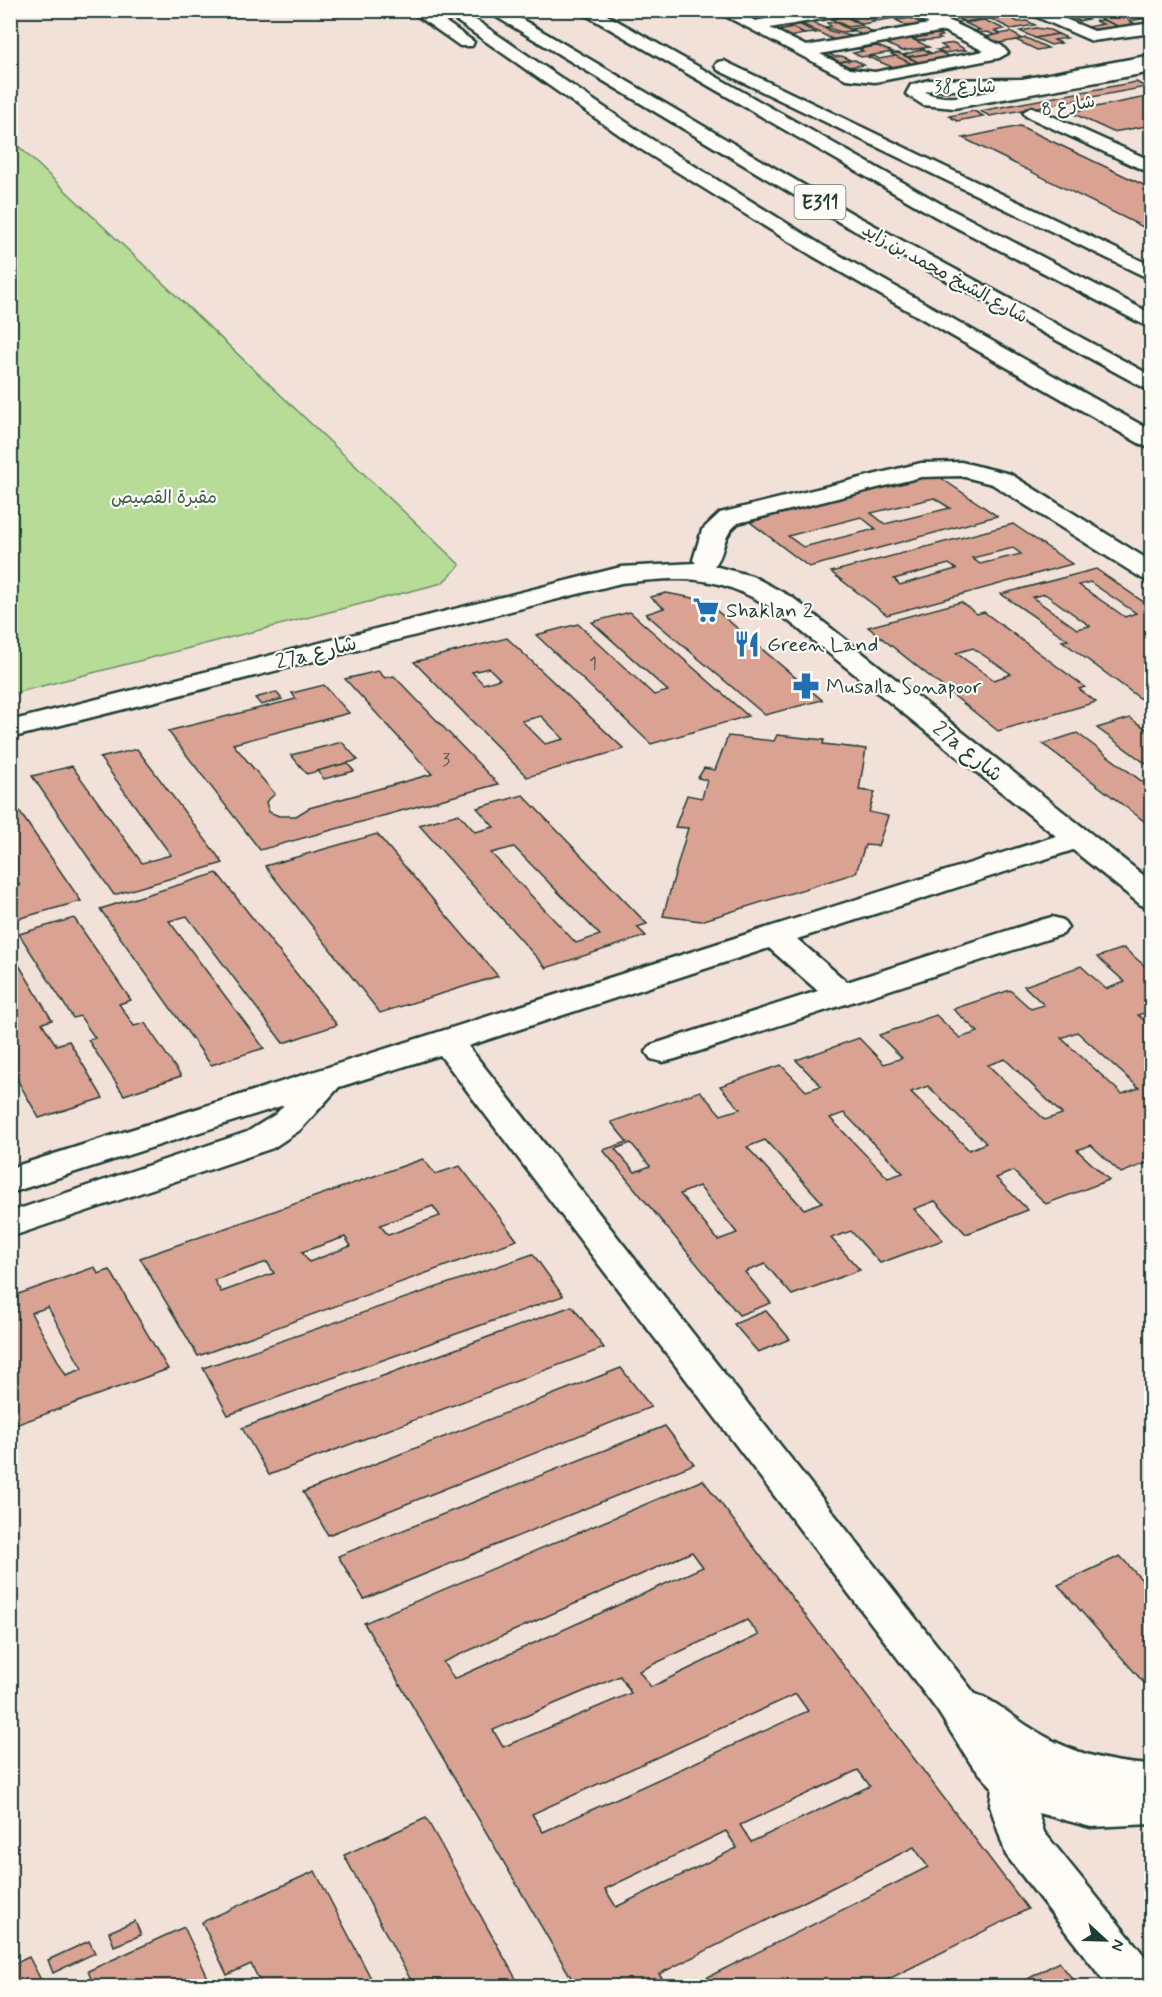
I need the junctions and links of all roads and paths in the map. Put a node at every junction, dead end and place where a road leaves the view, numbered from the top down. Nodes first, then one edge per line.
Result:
1 (417, 10) edge
2 (449, 10) edge
3 (493, 10) edge
4 (722, 10) edge
5 (845, 10) edge
6 (913, 10) edge
7 (1034, 11) edge
8 (592, 14) edge
9 (753, 26) junction
10 (947, 26) junction
11 (1152, 28) edge
12 (1107, 36) junction
13 (803, 52) junction
14 (1082, 54) dead end
15 (1147, 57) edge
16 (1014, 66) dead end
17 (955, 81) junction
18 (968, 101) junction
19 (1064, 106) dead end
20 (641, 141) junction
21 (1152, 168) edge
22 (1152, 274) edge
23 (1152, 323) edge
24 (1152, 385) edge
25 (1147, 440) edge
26 (706, 560) junction
27 (1152, 574) edge
28 (621, 575) junction
29 (784, 604) junction
30 (10, 730) edge
31 (1077, 839) junction
32 (1152, 898) edge
33 (1052, 927) dead end
34 (774, 936) junction
35 (842, 995) junction
36 (447, 1041) junction
37 (663, 1052) dead end
38 (327, 1079) junction
39 (10, 1181) edge
40 (10, 1225) edge
41 (953, 1697) junction
42 (1016, 1780) junction
43 (1152, 1784) edge
44 (1152, 1804) edge
45 (1138, 1986) edge

1 - 20 main road
2 - 20 main road
3 - 24 main road, شارع الشيخ محمد بن زايد / E311
4 - 9 main road
5 - 9 main road
6 - 10 main road
7 - 12 main road
8 - 22 main road
8 - 23 main road, E311
9 - 13 main road
10 - 13 main road
10 - 13 main road
11 - 12 main road
12 - 15 main road
14 - 15 main road
15 - 17 main road, شارع 38
15 - 18 main road, شارع 38
16 - 17 main road
17 - 18 main road
17 - 18 main road, شارع 38
19 - 21 main road, شارع 8
20 - 25 main road
26 - 27 main road
26 - 28 main road, 27a شارع
26 - 29 main road, 27a شارع
28 - 29 main road, 27a شارع
28 - 30 main road, 27a شارع
29 - 31 main road, 27a شارع
31 - 32 main road, 27a شارع
31 - 34 main road
33 - 35 main road
34 - 35 main road
34 - 36 main road
35 - 37 main road
36 - 38 main road
36 - 41 main road
38 - 39 main road
38 - 40 main road
41 - 42 main road
41 - 43 main road
42 - 44 main road
42 - 45 main road

